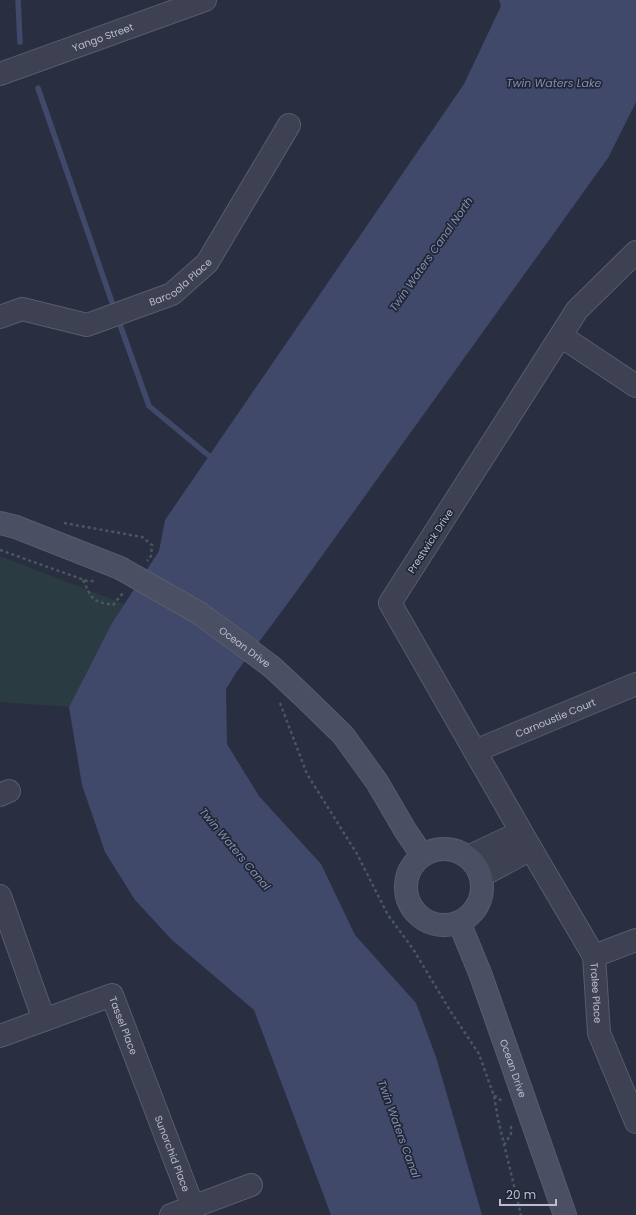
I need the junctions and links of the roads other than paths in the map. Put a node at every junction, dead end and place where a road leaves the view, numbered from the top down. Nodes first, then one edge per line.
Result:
1 (205, 0) edge
2 (0, 74) edge
3 (289, 125) dead end
4 (636, 252) edge
5 (0, 317) edge
6 (561, 336) junction
7 (636, 386) edge
8 (0, 523) edge
9 (636, 684) edge
10 (475, 751) junction
11 (526, 840) junction
12 (422, 855) junction
13 (468, 857) junction
14 (481, 876) junction
15 (1, 898) edge
16 (459, 922) junction
17 (636, 940) edge
18 (594, 956) junction
19 (44, 1020) junction
20 (0, 1036) edge
21 (152, 1100) joint
22 (636, 1122) edge
23 (251, 1184) dead end
24 (194, 1207) junction
25 (171, 1215) edge
26 (565, 1215) edge

1 - 2 street, Yango Street
3 - 5 street, Barcoola Place
4 - 6 street, Prestwick Drive
6 - 7 street
6 - 10 street, Prestwick Drive
8 - 12 street, Ocean Drive, bridge
9 - 10 street, Carnoustie Court
10 - 11 street, Prestwick Drive
11 - 13 street
11 - 14 street
11 - 18 street, Tralee Place
12 - 13 street
12 - 16 street
13 - 14 street
14 - 16 street
15 - 19 street
16 - 26 street, Ocean Drive
17 - 18 street
18 - 22 street, Tralee Place
19 - 20 street, Tassel Place
19 - 21 street, Tassel Place
21 - 24 street, Sunorchid Place
23 - 24 street
24 - 25 street

